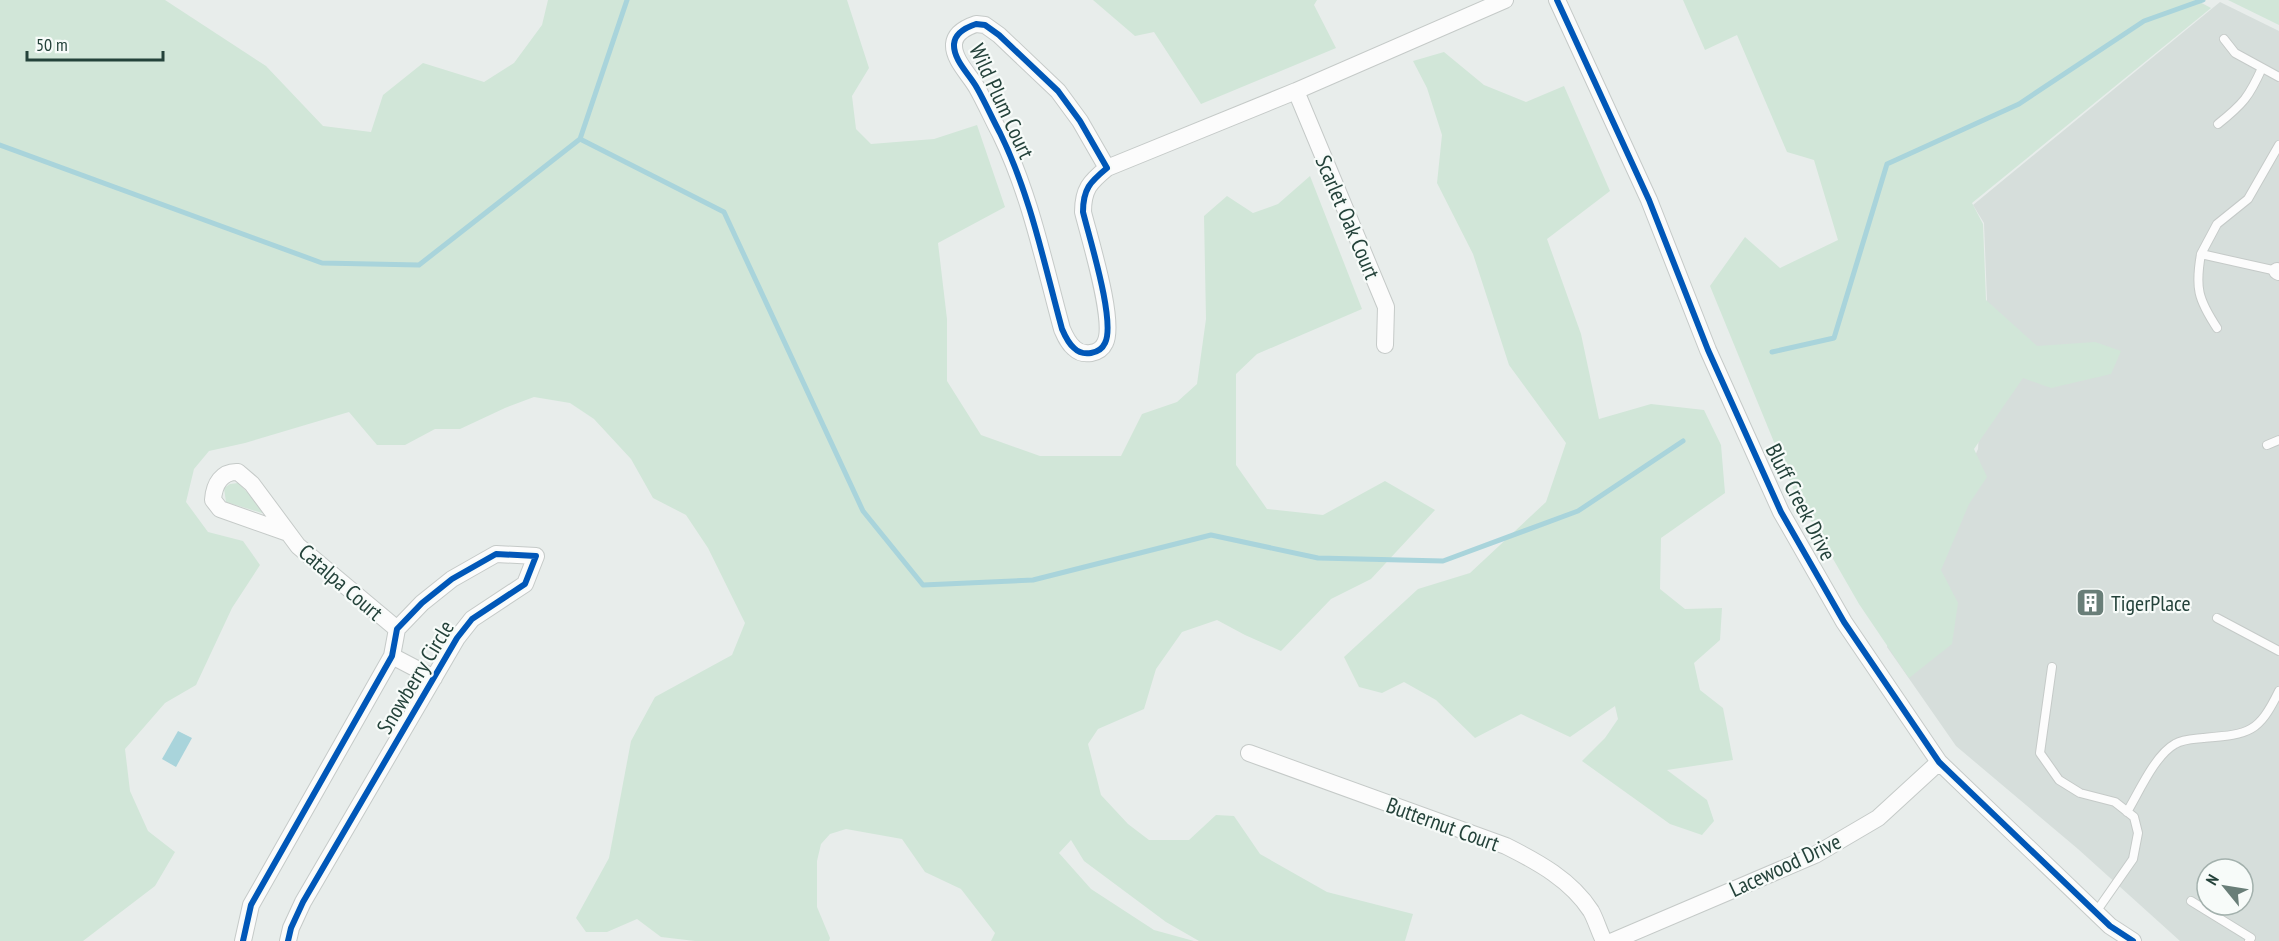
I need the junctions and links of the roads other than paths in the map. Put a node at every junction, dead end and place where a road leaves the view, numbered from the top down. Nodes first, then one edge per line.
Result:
1 (1505, 0) edge
2 (1557, 0) edge
3 (2224, 39) dead end
4 (2262, 68) junction
5 (2279, 77) edge
6 (1296, 91) junction
7 (2218, 124) dead end
8 (2279, 145) edge
9 (1107, 168) junction
10 (2201, 254) junction
11 (2278, 272) edge
12 (2217, 328) dead end
13 (1385, 345) dead end
14 (2279, 440) edge
15 (2267, 445) dead end
16 (288, 533) dead end
17 (2217, 618) dead end
18 (397, 629) junction
19 (2279, 651) edge
20 (392, 656) junction
21 (2052, 666) dead end
22 (434, 678) junction
23 (2279, 691) edge
24 (1249, 753) dead end
25 (1939, 762) junction
26 (2127, 812) junction
27 (2191, 902) dead end
28 (2096, 912) junction
29 (2252, 940) edge
30 (243, 941) edge
31 (288, 941) edge
32 (1604, 941) edge
33 (1613, 941) edge
34 (2133, 941) edge

1 - 6 street, Wild Plum Court
2 - 25 street, Bluff Creek Drive
3 - 4 lane
4 - 5 lane
4 - 7 lane
6 - 9 street, Wild Plum Court
6 - 13 street, Scarlet Oak Court
8 - 10 lane
9 - 9 street, Wild Plum Court
10 - 11 lane
10 - 12 lane
14 - 15 lane
16 - 18 street, Catalpa Court
17 - 19 lane
18 - 20 street, Snowberry Circle
18 - 22 street, Snowberry Circle
20 - 22 street
20 - 30 street, Snowberry Circle
21 - 26 lane
22 - 31 street, Snowberry Circle
23 - 26 lane
24 - 32 street, Butternut Court
25 - 28 street, Bluff Creek Drive
25 - 33 street, Lacewood Drive
26 - 28 lane
27 - 29 lane
28 - 34 street, Bluff Creek Drive

